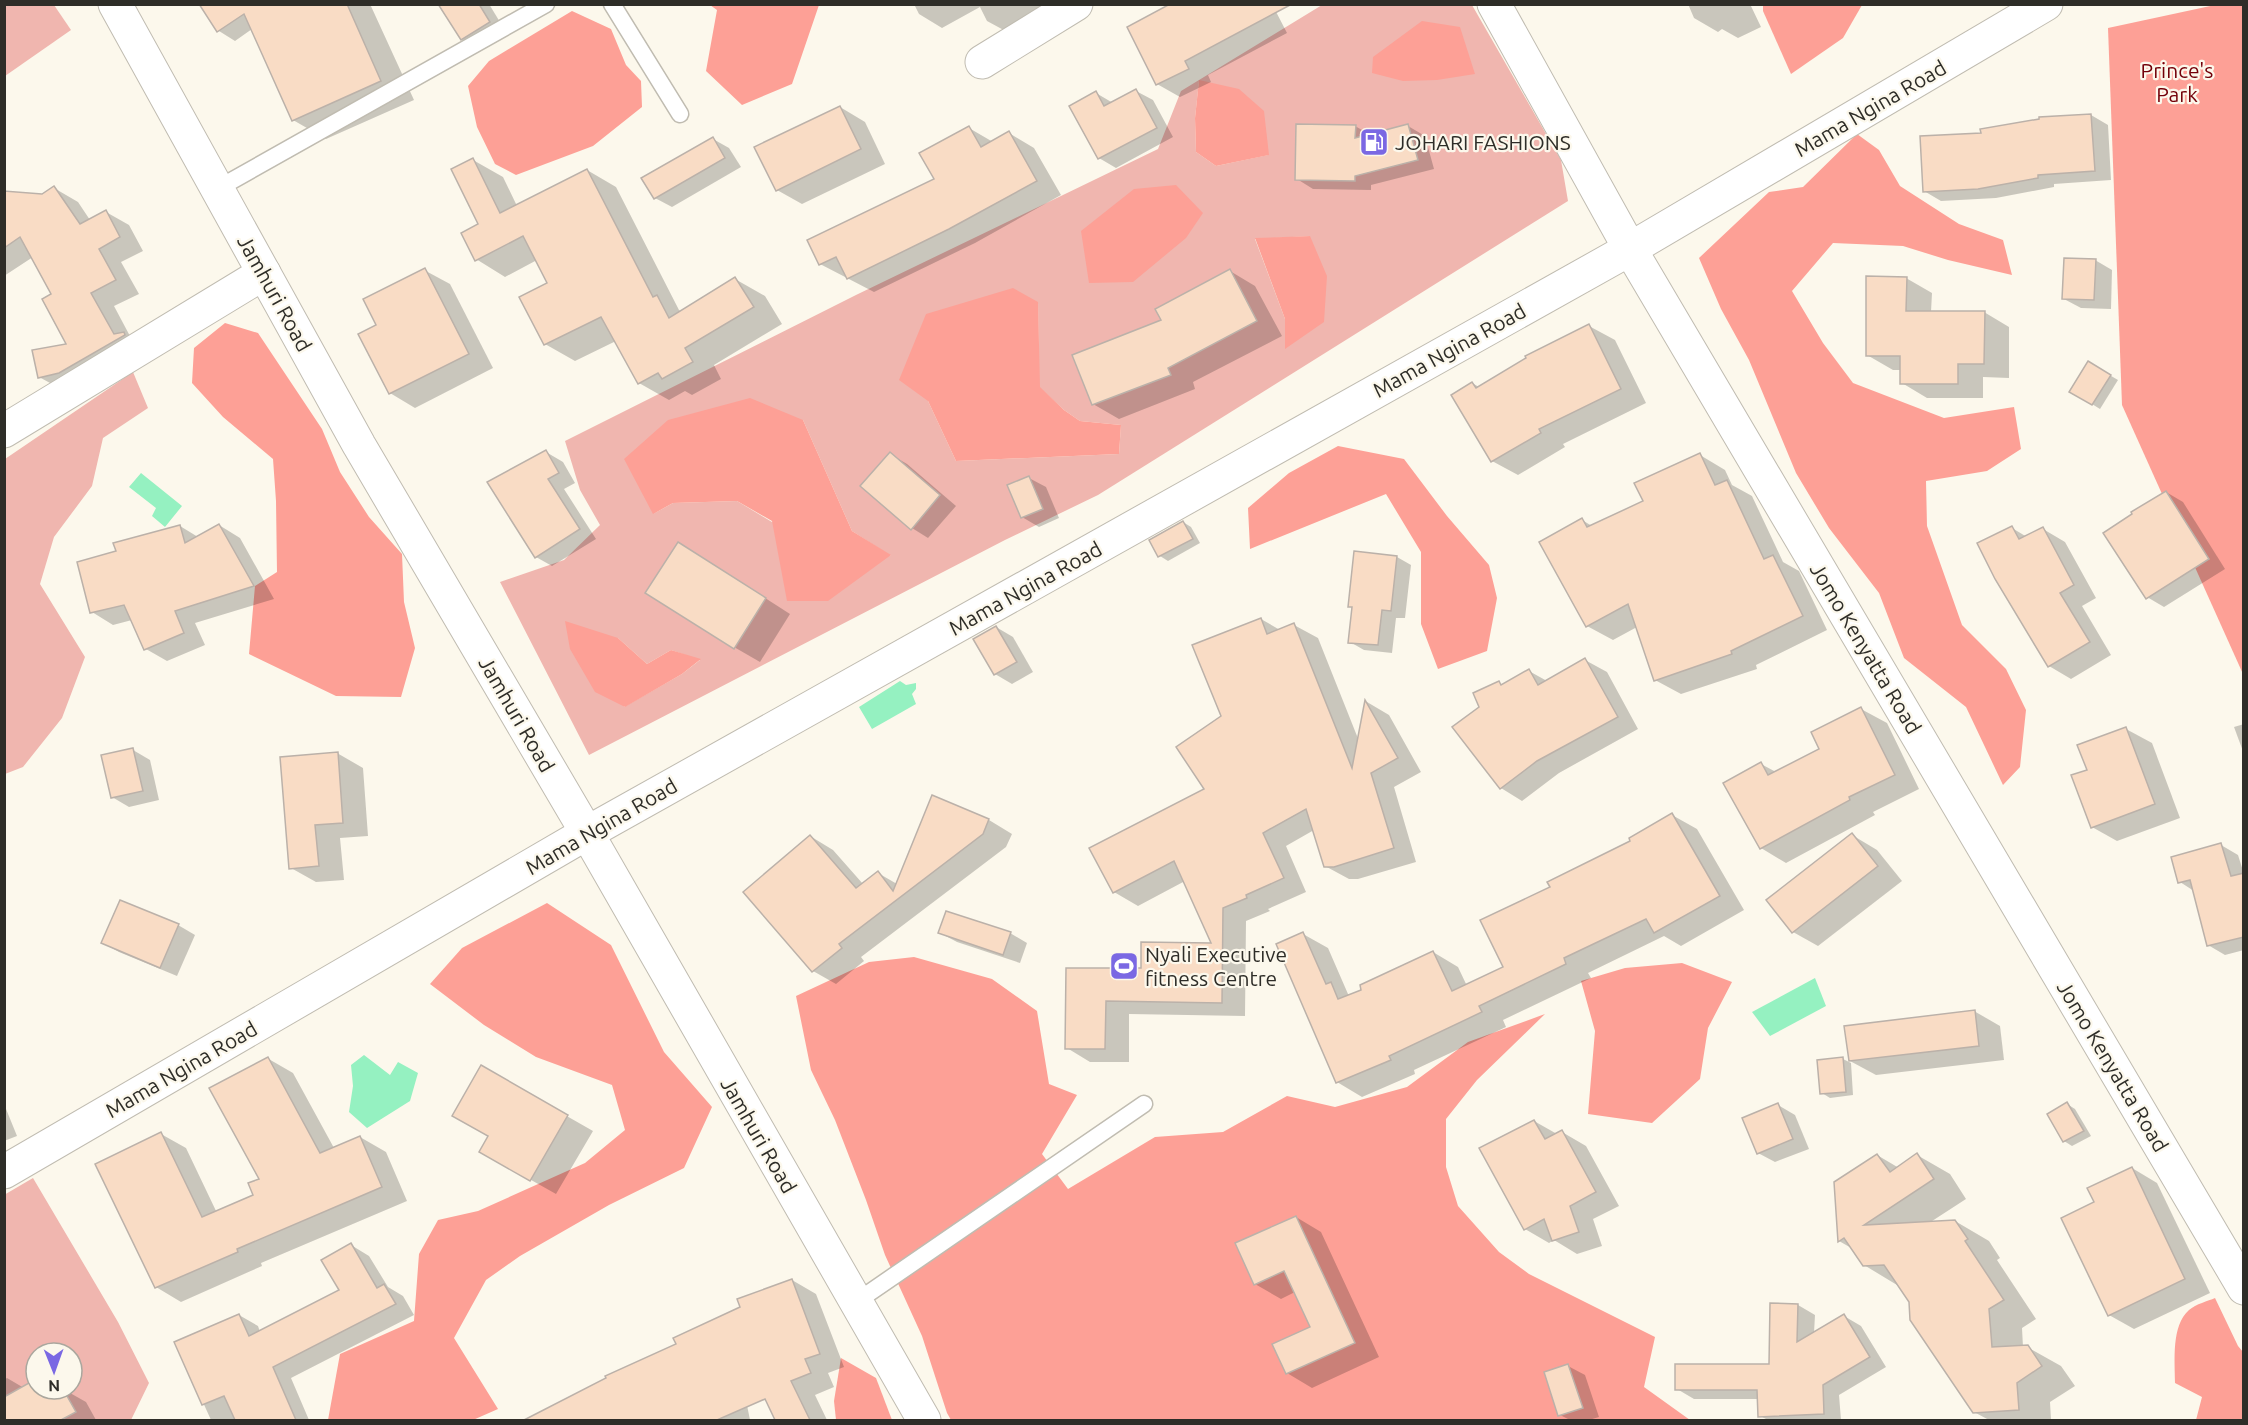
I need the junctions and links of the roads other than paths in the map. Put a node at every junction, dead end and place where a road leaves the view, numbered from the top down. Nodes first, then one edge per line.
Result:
1 (115, 4) edge
2 (546, 4) edge
3 (612, 4) edge
4 (1076, 4) edge
5 (1494, 4) edge
6 (2046, 4) edge
7 (982, 62) dead end
8 (680, 114) dead end
9 (217, 189) junction
10 (1630, 249) junction
11 (264, 273) junction
12 (4, 431) edge
13 (587, 833) junction
14 (1144, 1104) dead end
15 (4, 1172) edge
16 (2244, 1288) edge
17 (856, 1302) junction
18 (924, 1420) edge

1 - 9 street, Jamhuri Road
2 - 9 lane
3 - 8 lane
4 - 7 street
5 - 10 street, Jomo Kenyatta Road
6 - 10 street, Mama Ngina Road
9 - 11 street, Jamhuri Road
10 - 13 street, Mama Ngina Road
10 - 16 street, Jomo Kenyatta Road
11 - 12 street
11 - 13 street, Jamhuri Road
13 - 15 street, Mama Ngina Road
13 - 17 street, Jamhuri Road
14 - 17 lane
17 - 18 street, Jamhuri Road

